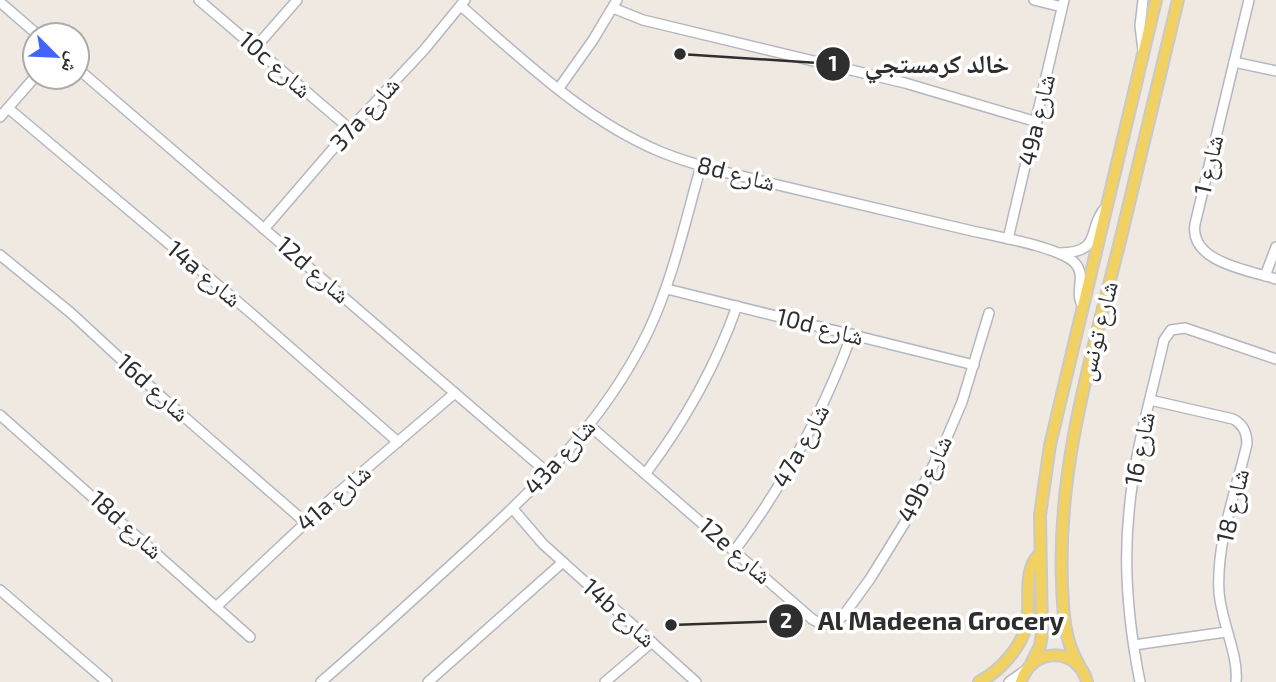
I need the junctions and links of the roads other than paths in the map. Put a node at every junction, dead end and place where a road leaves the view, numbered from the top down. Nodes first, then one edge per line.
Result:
1 (200, 0) edge
2 (298, 0) edge
3 (1034, 0) edge
4 (1143, 0) edge
5 (1156, 0) edge
6 (1178, 0) edge
7 (1250, 0) edge
8 (0, 2) edge
9 (463, 3) edge
10 (615, 4) edge
11 (1063, 4) edge
12 (22, 21) edge
13 (256, 48) junction
14 (1144, 52) junction
15 (1234, 62) junction
16 (1276, 71) edge
17 (91, 80) edge
18 (559, 88) junction
19 (23, 91) edge
20 (8, 108) junction
21 (0, 117) edge
22 (1037, 122) junction
23 (351, 129) junction
24 (701, 166) junction
25 (1107, 206) junction
26 (264, 229) junction
27 (1008, 239) junction
28 (1276, 247) edge
29 (1054, 252) junction
30 (0, 255) edge
31 (1265, 276) junction
32 (1276, 279) edge
33 (667, 289) junction
34 (737, 306) junction
35 (1083, 306) junction
36 (989, 313) dead end
37 (852, 334) junction
38 (1276, 359) edge
39 (974, 365) junction
40 (455, 393) junction
41 (1150, 400) junction
42 (0, 415) edge
43 (590, 426) junction
44 (397, 442) junction
45 (548, 472) junction
46 (646, 473) junction
47 (510, 512) junction
48 (305, 522) junction
49 (735, 550) junction
50 (1040, 554) junction
51 (560, 560) junction
52 (0, 590) edge
53 (216, 607) junction
54 (828, 624) joint
55 (1226, 632) junction
56 (250, 637) dead end
57 (649, 640) junction
58 (1134, 645) junction
59 (1079, 665) junction
60 (1028, 667) junction
61 (323, 681) edge
62 (107, 682) edge
63 (428, 682) edge
64 (605, 682) edge
65 (696, 682) edge
66 (979, 682) edge
67 (1009, 682) edge
68 (1021, 682) edge
69 (1087, 682) edge
70 (1140, 682) edge
71 (1236, 682) edge

1 - 13 street, 10c شارع
2 - 13 street
3 - 11 street
4 - 14 street
5 - 14 main road, شارع تونس
6 - 59 main road, شارع تونس
7 - 15 street, شارع 1
8 - 12 street
9 - 18 street, 8d شارع
9 - 23 street, 37a شارع
10 - 18 street
10 - 22 street
11 - 22 street, 49a شارع
13 - 23 street, 10c شارع
14 - 25 main road, شارع تونس
15 - 16 street
15 - 31 street, شارع 1
17 - 26 street, 12d شارع
18 - 24 street, 8d شارع
19 - 20 street
20 - 21 street
20 - 44 street, 14a شارع
22 - 27 street, 49a شارع
23 - 26 street, 37a شارع
24 - 27 street, 8d شارع
24 - 33 street, 43a شارع
25 - 29 street, 8d شارع
25 - 35 main road, شارع تونس
26 - 40 street, 12d شارع
27 - 29 street, 8d شارع
28 - 31 street
29 - 35 street, 8d شارع
30 - 48 street, 16d شارع
31 - 32 street, شارع 1
33 - 34 street, 10d شارع
33 - 43 street, 43a شارع
34 - 37 street, 10d شارع
34 - 46 street
35 - 50 main road, شارع تونس
36 - 39 street, 49b شارع
37 - 39 street, 10d شارع
37 - 49 street, 47a شارع
38 - 41 street, شارع 16
39 - 54 street, 49b شارع
40 - 44 street, 41a شارع
40 - 45 street, 12d شارع
41 - 55 street, شارع 18
41 - 58 street, شارع 16
42 - 53 street, 18d شارع
43 - 45 street, 43a شارع
43 - 46 street, 12e شارع
44 - 48 street, 41a شارع
45 - 47 street, 43a شارع
46 - 49 street, 12e شارع
47 - 51 street, 14b شارع
47 - 61 street, 43a شارع
48 - 53 street, 41a شارع
49 - 54 street, 12e شارع
50 - 60 main road, شارع تونس
50 - 66 main road
51 - 57 street, 14b شارع
51 - 63 street
52 - 62 street
53 - 56 street, 18d شارع
55 - 58 street
55 - 71 street, شارع 18
57 - 64 street
57 - 65 street, 14b شارع
58 - 70 street, شارع 16
59 - 60 main road
59 - 69 main road, شارع تونس
60 - 67 street
60 - 68 main road, شارع تونس

